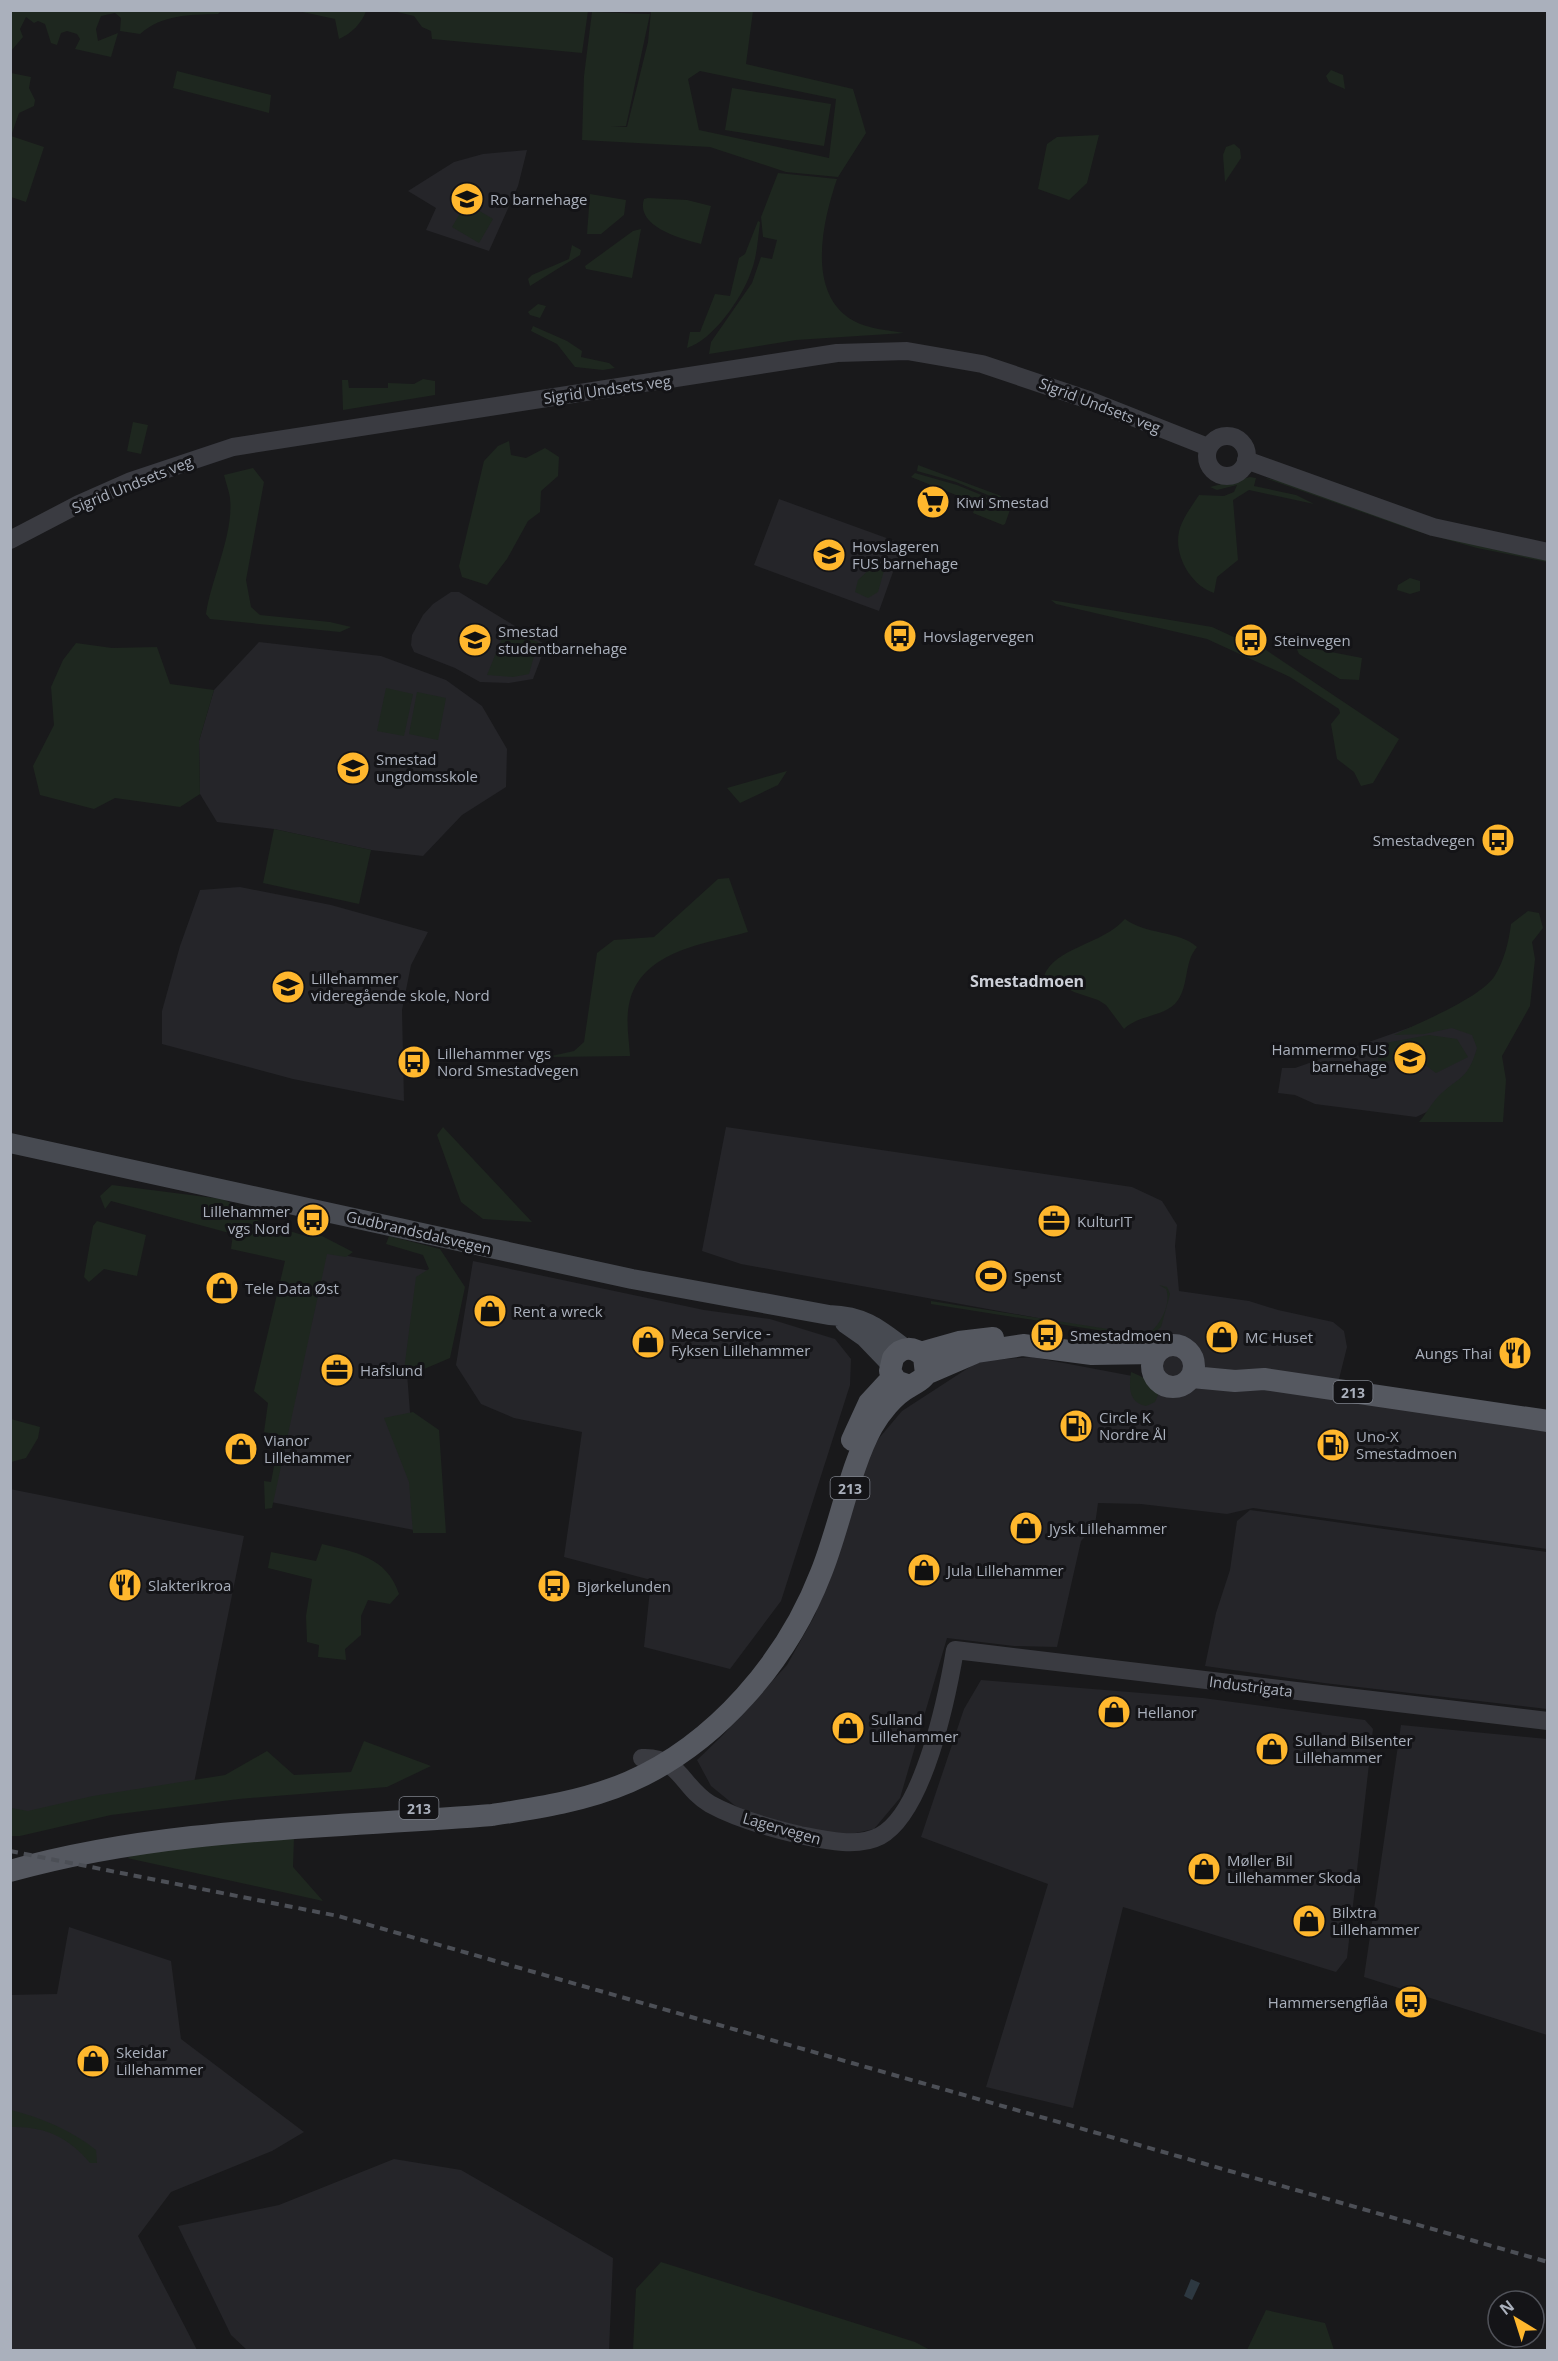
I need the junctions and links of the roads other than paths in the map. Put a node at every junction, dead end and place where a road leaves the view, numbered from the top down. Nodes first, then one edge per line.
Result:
1 (1208, 447) junction
2 (1246, 460) junction
3 (10, 540) edge
4 (1548, 552) edge
5 (10, 1143) edge
6 (1155, 1363) junction
7 (907, 1367) junction
8 (1193, 1368) junction
9 (1548, 1421) edge
10 (781, 1640) junction
11 (955, 1650) joint
12 (1548, 1721) edge
13 (644, 1765) junction
14 (675, 1765) junction
15 (701, 1798) junction
16 (10, 1859) edge
17 (10, 1871) edge

1 - 2 street
1 - 2 street
1 - 3 street, Sigrid Undsets veg
2 - 4 street
5 - 7 main road, Gudbrandsdalsvegen
6 - 7 main road, 213
6 - 8 main road, 213
6 - 8 main road, 213
7 - 10 main road, 213
8 - 9 main road, 213
10 - 13 main road, 213
10 - 14 main road, 213
11 - 12 street, Industrigata
11 - 15 street, Lagervegen
13 - 14 main road, 213
13 - 15 street
13 - 16 main road, 213
13 - 17 main road, 213
14 - 15 street, Lagervegen

